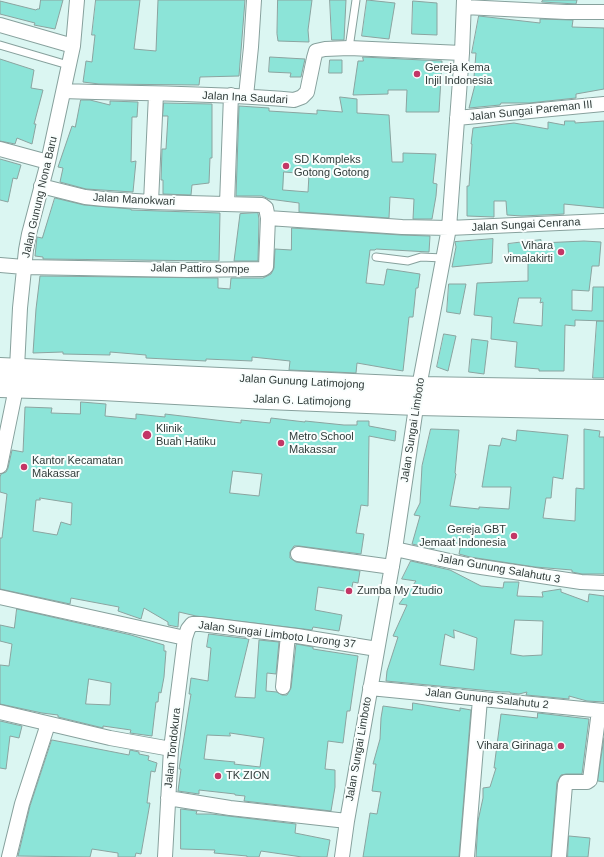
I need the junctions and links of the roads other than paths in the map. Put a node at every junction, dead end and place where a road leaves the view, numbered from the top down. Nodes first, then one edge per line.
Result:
1 (77, 0) edge
2 (254, 0) edge
3 (356, 0) edge
4 (464, 3) edge
5 (604, 12) edge
6 (0, 25) edge
7 (0, 45) edge
8 (73, 46) junction
9 (350, 48) junction
10 (462, 54) junction
11 (68, 65) junction
12 (64, 91) junction
13 (156, 94) junction
14 (231, 95) junction
15 (246, 96) junction
16 (604, 104) edge
17 (457, 118) junction
18 (0, 149) edge
19 (48, 162) junction
20 (41, 186) junction
21 (151, 202) junction
22 (227, 204) junction
23 (268, 218) junction
24 (604, 221) edge
25 (449, 228) junction
26 (376, 257) dead end
27 (443, 258) junction
28 (0, 266) edge
29 (24, 267) junction
30 (8, 378) edge
31 (604, 390) edge
32 (418, 396) junction
33 (604, 409) edge
34 (0, 466) edge
35 (395, 549) junction
36 (298, 554) dead end
37 (392, 567) junction
38 (604, 583) edge
39 (0, 597) edge
40 (288, 635) junction
41 (185, 638) junction
42 (377, 649) junction
43 (283, 687) dead end
44 (370, 688) junction
45 (480, 699) junction
46 (602, 711) edge
47 (0, 712) edge
48 (48, 724) junction
49 (171, 748) junction
50 (168, 798) junction
51 (347, 822) junction
52 (9, 857) edge
53 (165, 857) edge
54 (342, 857) edge
55 (467, 857) edge
56 (559, 857) edge

1 - 8 street, Jalan Gunung Nona Baru
2 - 15 street
3 - 9 lane
4 - 5 street
4 - 10 street, Jalan Sungai Limboto
6 - 8 street
7 - 11 lane
8 - 11 street, Jalan Gunung Nona Baru
9 - 10 street, Jalan Ina Saudari
9 - 15 street, Jalan Ina Saudari
10 - 17 street, Jalan Sungai Limboto
11 - 12 street, Jalan Gunung Nona Baru
12 - 13 street, Jalan Ina Saudari
12 - 19 street, Jalan Gunung Nona Baru
13 - 14 street, Jalan Ina Saudari
13 - 21 street
14 - 15 street, Jalan Ina Saudari
14 - 22 street
16 - 17 street, Jalan Sungai Pareman III
17 - 25 street, Jalan Sungai Limboto
18 - 19 street
19 - 20 street, Jalan Gunung Nona Baru
20 - 21 street, Jalan Manokwari
20 - 29 street, Jalan Gunung Nona Baru
21 - 22 street, Jalan Manokwari
22 - 23 street, Jalan Manokwari
23 - 25 street
23 - 29 street, Jalan Pattiro Sompe
24 - 25 street, Jalan Sungai Cenrana
25 - 27 street, Jalan Sungai Limboto
26 - 27 lane
27 - 32 street, Jalan Sungai Limboto
28 - 29 street, Jalan Pattiro Sompe
29 - 30 street, Jalan Gunung Nona Baru
30 - 32 main road, Jalan Gunung Latimojong
30 - 34 street, Jalan Gunung Nona Baru
31 - 32 main road, Jalan Gunung Latimojong
32 - 33 main road
32 - 35 street, Jalan Sungai Limboto
35 - 37 street, Jalan Sungai Limboto
35 - 38 street, Jalan Gunung Salahutu 3
36 - 37 street
37 - 42 street, Jalan Sungai Limboto
39 - 41 street
40 - 41 street, Jalan Sungai Limboto Lorong 37
40 - 42 street, Jalan Sungai Limboto Lorong 37
40 - 43 street
41 - 49 street, Jalan Tondokura
42 - 44 street, Jalan Sungai Limboto
44 - 45 street, Jalan Gunung Salahutu 2
44 - 51 street, Jalan Sungai Limboto
45 - 46 street, Jalan Gunung Salahutu 2
45 - 55 street
46 - 56 street
47 - 48 street
48 - 49 street
48 - 52 street
49 - 50 street, Jalan Tondokura
50 - 51 street
50 - 53 street, Jalan Tondokura
51 - 54 street, Jalan Sungai Limboto

